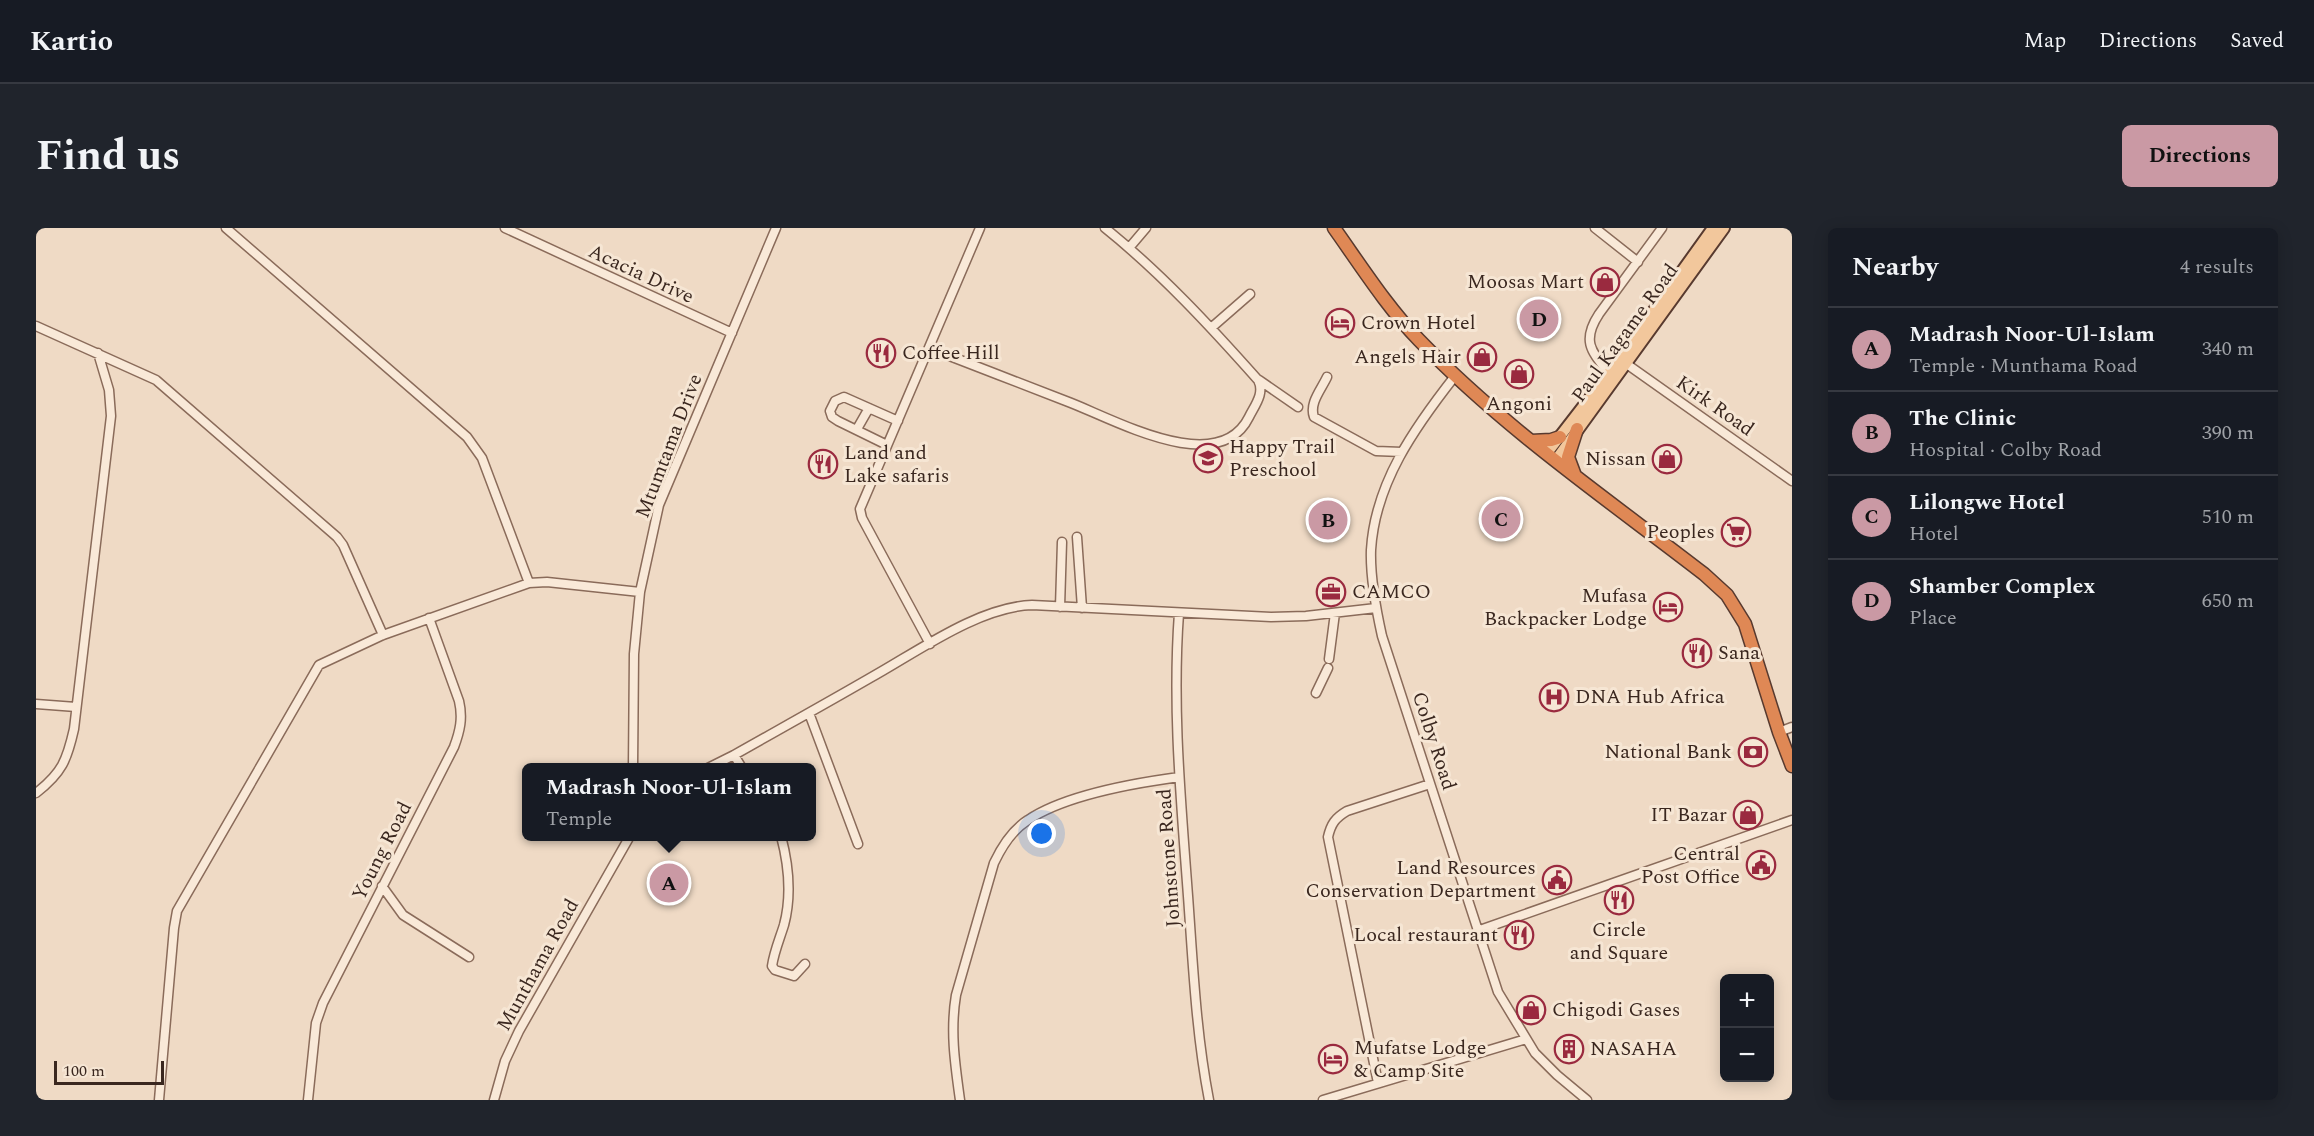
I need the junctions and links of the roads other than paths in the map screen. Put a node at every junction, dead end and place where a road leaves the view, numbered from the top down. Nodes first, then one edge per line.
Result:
1 (226, 228) edge
2 (505, 228) edge
3 (776, 228) edge
4 (980, 228) edge
5 (1104, 228) edge
6 (1146, 228) edge
7 (1334, 228) edge
8 (1595, 228) edge
9 (1662, 228) edge
10 (1713, 228) edge
11 (1724, 228) edge
12 (1129, 248) junction
13 (1638, 262) junction
14 (1250, 294) dead end
15 (36, 326) edge
16 (1212, 328) junction
17 (732, 333) junction
18 (929, 348) junction
19 (98, 353) junction
20 (1622, 361) junction
21 (1455, 375) junction
22 (1612, 376) junction
23 (1327, 377) dead end
24 (1258, 380) junction
25 (1298, 407) dead end
26 (868, 408) junction
27 (898, 421) junction
28 (857, 429) junction
29 (1577, 429) junction
30 (1560, 436) junction
31 (1531, 441) junction
32 (887, 445) junction
33 (1402, 452) junction
34 (1552, 456) junction
35 (1574, 474) junction
36 (1792, 481) edge
37 (1077, 537) dead end
38 (1062, 542) dead end
39 (528, 583) junction
40 (640, 592) junction
41 (1060, 607) junction
42 (1082, 608) junction
43 (1376, 608) junction
44 (1179, 613) junction
45 (1335, 613) junction
46 (429, 618) junction
47 (383, 635) junction
48 (930, 644) junction
49 (1329, 658) dead end
50 (1328, 668) dead end
51 (1316, 693) dead end
52 (36, 704) edge
53 (76, 707) junction
54 (808, 713) junction
55 (1792, 727) edge
56 (1779, 732) junction
57 (734, 755) junction
58 (634, 763) edge
59 (718, 763) edge
60 (739, 763) edge
61 (1792, 766) edge
62 (1179, 777) junction
63 (1430, 784) junction
64 (36, 793) edge
65 (1792, 820) edge
66 (624, 841) edge
67 (627, 841) edge
68 (782, 841) edge
69 (858, 844) dead end
70 (621, 849) junction
71 (382, 886) junction
72 (1477, 931) junction
73 (469, 957) dead end
74 (805, 964) dead end
75 (1526, 1039) junction
76 (1378, 1083) junction
77 (159, 1100) edge
78 (308, 1100) edge
79 (494, 1100) edge
80 (960, 1100) edge
81 (1209, 1100) edge
82 (1323, 1100) edge
83 (1587, 1100) edge

1 - 39 street
2 - 17 street, Acacia Drive
3 - 17 street, Mtumtama Drive
4 - 18 street
5 - 12 street
6 - 12 street
7 - 21 highway
8 - 13 street
9 - 13 street
10 - 20 main road
11 - 20 main road, Paul Kagame Road
12 - 16 street
13 - 22 street
14 - 16 street
15 - 19 street
16 - 24 street
17 - 40 street, Mtumtama Drive
18 - 24 street
18 - 27 street
19 - 47 street
19 - 53 street
20 - 22 main road, Paul Kagame Road
20 - 36 street, Kirk Road
21 - 31 highway
21 - 33 street, Colby Road
22 - 29 main road, Paul Kagame Road
22 - 30 main road
23 - 33 street
24 - 25 street
26 - 27 street
26 - 28 street
26 - 28 street
27 - 32 street
28 - 32 street
29 - 34 main road, Paul Kagame Road
29 - 35 highway
30 - 31 highway
30 - 34 main road
31 - 34 highway
32 - 48 street
33 - 43 street, Colby Road
34 - 35 highway
35 - 56 highway
37 - 42 street
38 - 41 street
39 - 40 street
39 - 46 street
40 - 58 street, Mtumtama Drive
41 - 42 street
41 - 48 street
42 - 44 street
43 - 45 street
43 - 63 street, Colby Road
44 - 45 street
44 - 62 street, Johnstone Road
45 - 49 street
46 - 47 street
46 - 71 street, Young Road
47 - 77 street
48 - 54 street
50 - 51 street
52 - 53 street
53 - 64 street
54 - 57 street
54 - 69 street
55 - 56 street
56 - 61 highway
57 - 59 street
57 - 60 street
62 - 80 street
62 - 81 street, Johnstone Road
63 - 72 street, Colby Road
63 - 76 street
65 - 72 street
66 - 70 street
67 - 70 street
68 - 74 street
70 - 79 street, Munthama Road
71 - 73 street
71 - 78 street, Young Road
72 - 75 street, Colby Road
75 - 76 street
75 - 83 street, Colby Road
76 - 82 street

